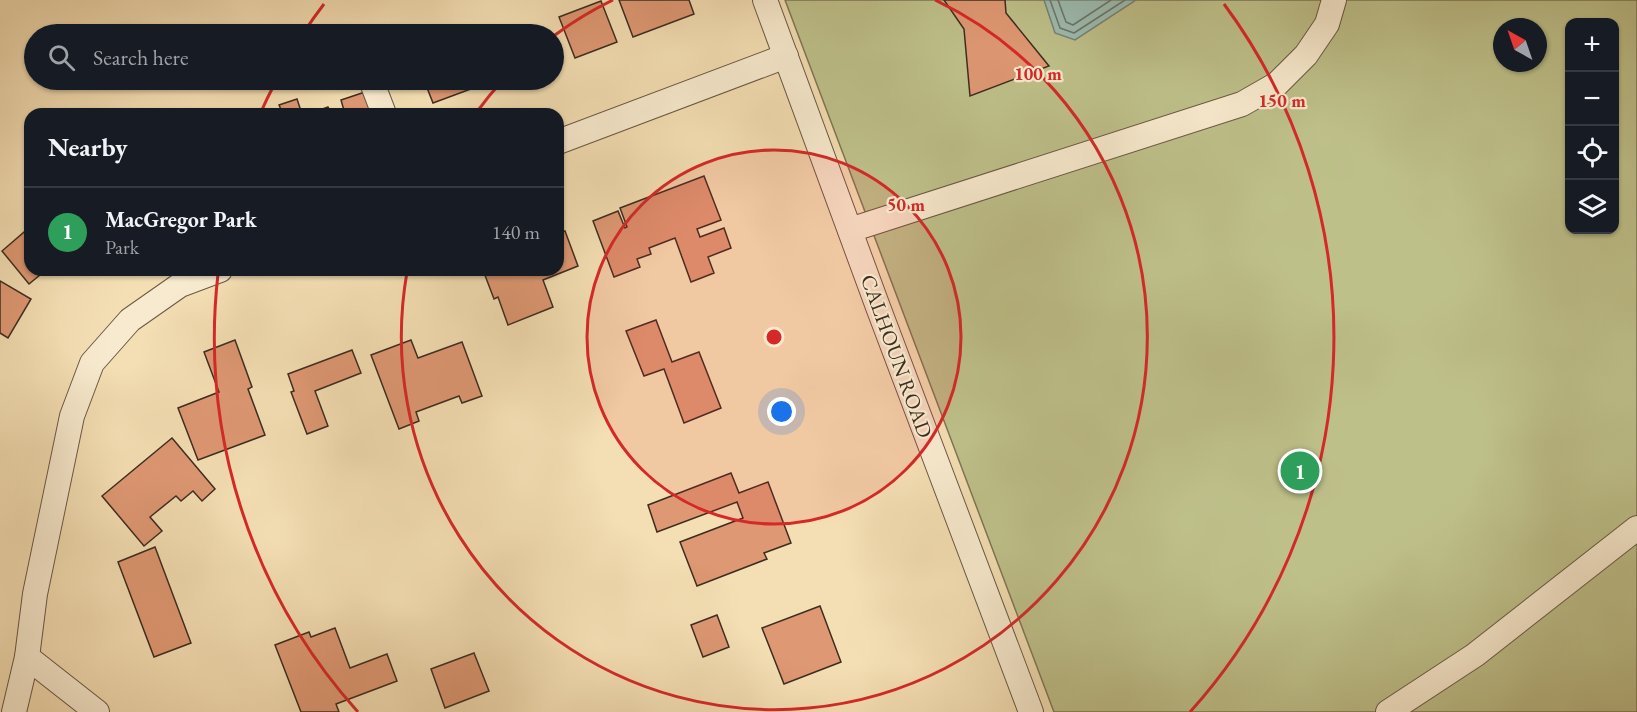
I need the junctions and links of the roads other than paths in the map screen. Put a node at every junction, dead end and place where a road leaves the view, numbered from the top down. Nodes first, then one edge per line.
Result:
1 (765, 0) edge
2 (1334, 0) edge
3 (786, 56) junction
4 (375, 90) edge
5 (382, 108) edge
6 (564, 140) edge
7 (850, 230) junction
8 (204, 276) edge
9 (1637, 528) edge
10 (27, 657) junction
11 (14, 712) edge
12 (97, 712) edge
13 (1031, 712) edge
14 (1388, 712) edge

1 - 3 street, CALHOUN ROAD
2 - 7 street
3 - 6 street
3 - 7 street, CALHOUN ROAD
4 - 5 street
7 - 13 street, CALHOUN ROAD
8 - 10 street
9 - 14 street
10 - 11 street
10 - 12 street

